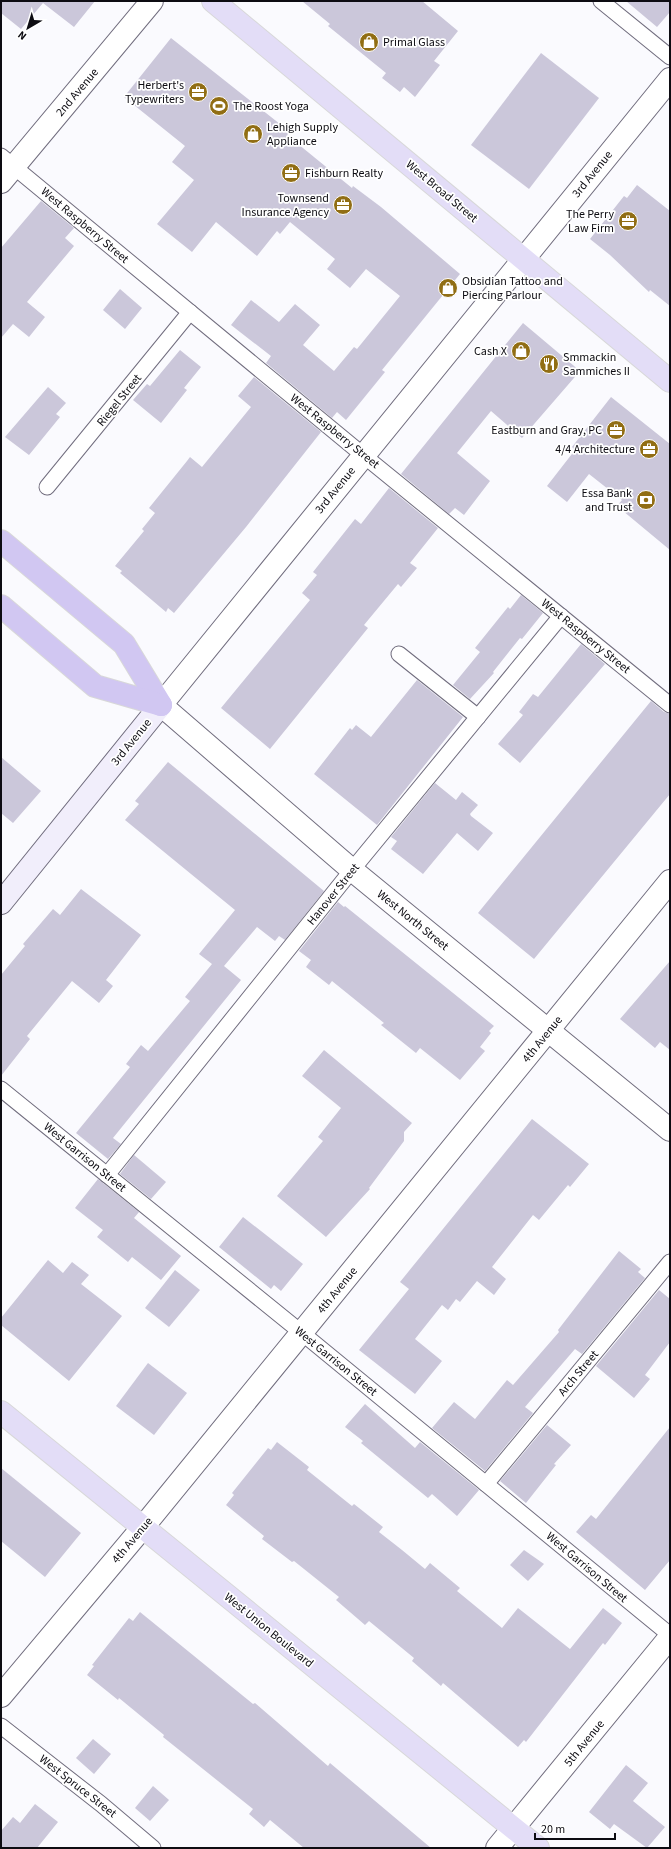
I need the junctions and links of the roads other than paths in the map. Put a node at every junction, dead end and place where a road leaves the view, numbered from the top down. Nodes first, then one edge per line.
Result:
1 (152, 1) edge
2 (213, 1) edge
3 (601, 1) edge
4 (670, 57) edge
5 (670, 79) edge
6 (5, 169) edge
7 (523, 259) junction
8 (190, 312) junction
9 (670, 381) edge
10 (364, 455) junction
11 (48, 487) dead end
12 (1, 541) edge
13 (1, 606) edge
14 (561, 616) junction
15 (399, 654) dead end
16 (161, 705) junction
17 (670, 705) edge
18 (478, 717) junction
19 (352, 870) junction
20 (670, 881) edge
21 (1, 903) edge
22 (548, 1031) junction
23 (1, 1089) edge
24 (670, 1130) edge
25 (107, 1176) junction
26 (670, 1262) edge
27 (302, 1333) junction
28 (1, 1412) edge
29 (486, 1484) junction
30 (143, 1527) junction
31 (670, 1636) edge
32 (1, 1696) edge
33 (1, 1726) edge
34 (513, 1828) junction
35 (153, 1848) edge
36 (497, 1848) edge
37 (538, 1848) edge

1 - 6 street, 2nd Avenue
2 - 7 main road, West Broad Street
3 - 4 lane
5 - 7 street, 3rd Avenue
6 - 8 lane, West Raspberry Street
7 - 9 main road, West Broad Street
7 - 10 street, 3rd Avenue
8 - 10 lane, West Raspberry Street
8 - 11 lane, Riegel Street
10 - 14 lane, West Raspberry Street
10 - 16 street, 3rd Avenue
12 - 16 highway
13 - 16 highway
14 - 17 lane, West Raspberry Street
14 - 18 lane, Hanover Street
15 - 18 lane
16 - 19 street, West North Street
16 - 21 main road, 3rd Avenue
18 - 19 lane, Hanover Street
19 - 22 street, West North Street
19 - 25 lane, Hanover Street
20 - 22 street, 4th Avenue
22 - 24 street, West North Street
22 - 27 street, 4th Avenue
23 - 25 lane, West Garrison Street
25 - 27 lane, West Garrison Street
26 - 29 lane, Arch Street
27 - 29 lane, West Garrison Street
27 - 30 street, 4th Avenue
28 - 30 main road, West Union Boulevard
29 - 31 lane, West Garrison Street
30 - 32 street, 4th Avenue
30 - 34 main road, West Union Boulevard
31 - 34 street, 5th Avenue
33 - 35 lane, West Spruce Street
34 - 36 street, 5th Avenue
34 - 37 main road, West Union Boulevard

